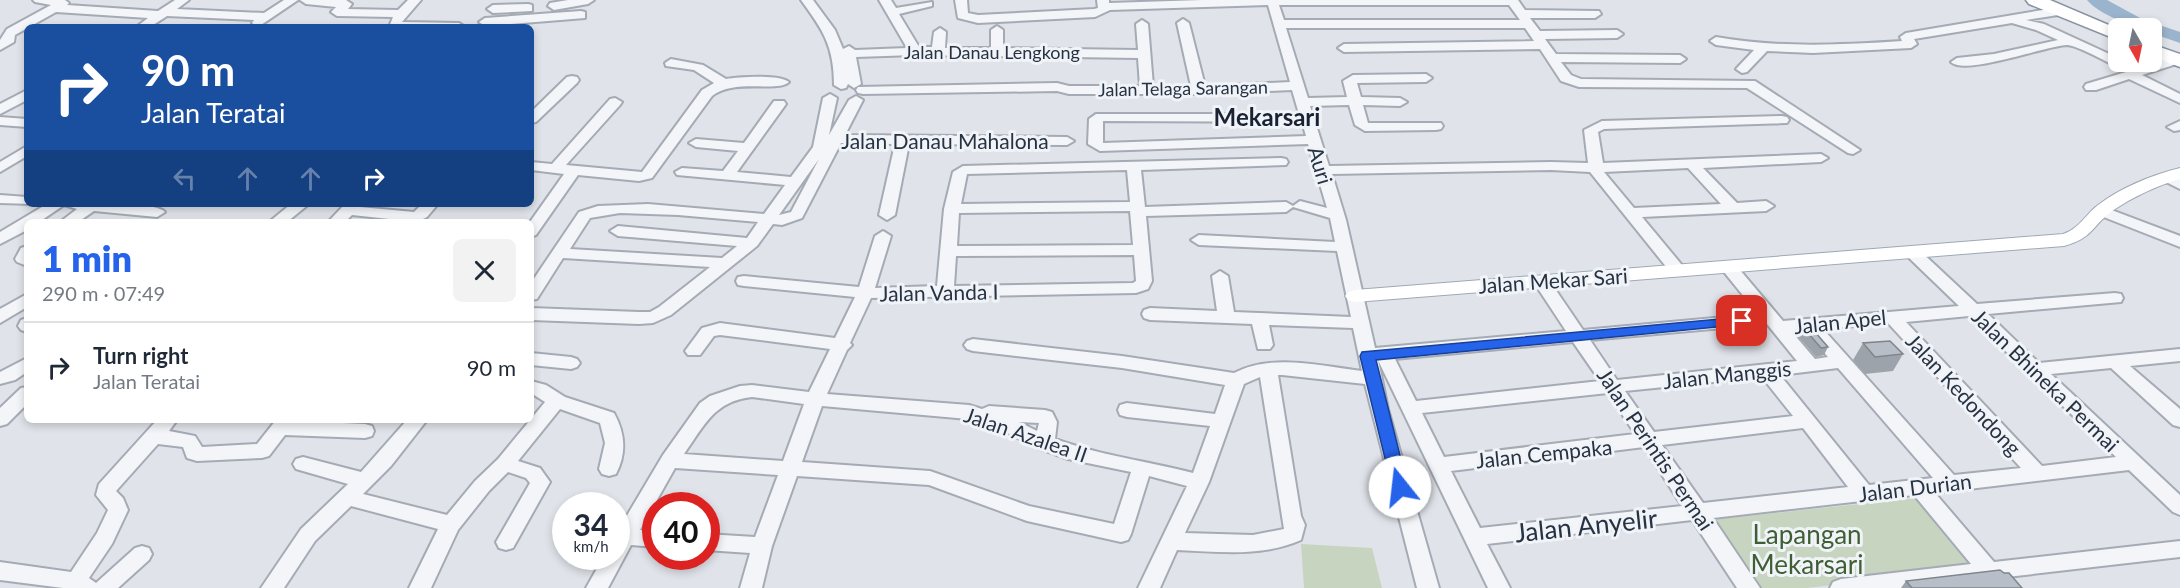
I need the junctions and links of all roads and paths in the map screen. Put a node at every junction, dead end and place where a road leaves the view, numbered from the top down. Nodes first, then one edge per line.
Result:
1 (39, 0) edge
2 (183, 0) edge
3 (292, 0) edge
4 (306, 0) edge
5 (415, 0) edge
6 (588, 0) edge
7 (807, 0) edge
8 (822, 0) edge
9 (885, 0) edge
10 (961, 0) edge
11 (1272, 0) edge
12 (1513, 0) edge
13 (2035, 0) edge
14 (2045, 0) edge
15 (1328, 1) edge
16 (62, 4) edge
17 (928, 4) dead end
18 (1104, 4) edge
19 (496, 5) edge
20 (2061, 11) junction
21 (893, 12) junction
22 (162, 14) junction
23 (401, 14) junction
24 (1595, 14) dead end
25 (581, 15) dead end
26 (266, 17) junction
27 (2009, 19) junction
28 (1183, 23) dead end
29 (24, 24) edge
30 (25, 24) edge
31 (147, 24) edge
32 (256, 24) edge
33 (395, 24) edge
34 (483, 24) edge
35 (1142, 24) dead end
36 (1278, 24) junction
37 (1336, 25) junction
38 (2108, 28) edge
39 (1532, 29) junction
40 (2108, 29) edge
41 (997, 30) dead end
42 (940, 32) dead end
43 (1617, 33) dead end
44 (4, 35) edge
45 (1716, 41) dead end
46 (2070, 41) junction
47 (0, 46) edge
48 (1762, 49) junction
49 (2162, 50) edge
50 (915, 51) junction
51 (938, 51) junction
52 (997, 51) junction
53 (844, 53) junction
54 (2162, 53) edge
55 (1146, 54) junction
56 (1550, 58) junction
57 (1680, 59) dead end
58 (2179, 59) edge
59 (1957, 62) dead end
60 (671, 63) dead end
61 (1742, 69) dead end
62 (2134, 74) junction
63 (1390, 78) junction
64 (1426, 78) dead end
65 (572, 80) dead end
66 (782, 82) dead end
67 (722, 84) junction
68 (1297, 86) junction
69 (2091, 87) dead end
70 (1148, 90) junction
71 (1198, 90) junction
72 (855, 91) junction
73 (24, 96) edge
74 (830, 98) junction
75 (2180, 99) edge
76 (1355, 101) junction
77 (615, 102) dead end
78 (1302, 102) junction
79 (1400, 102) junction
80 (779, 104) dead end
81 (0, 110) edge
82 (1218, 116) junction
83 (1307, 118) junction
84 (1782, 120) dead end
85 (0, 121) edge
86 (24, 123) edge
87 (534, 123) edge
88 (1436, 126) dead end
89 (1411, 127) junction
90 (829, 140) junction
91 (1313, 140) junction
92 (903, 141) junction
93 (1067, 141) dead end
94 (1223, 142) junction
95 (696, 143) dead end
96 (747, 148) junction
97 (1853, 150) dead end
98 (24, 152) edge
99 (1821, 158) dead end
100 (1281, 162) dead end
101 (1692, 164) junction
102 (534, 166) edge
103 (1134, 167) junction
104 (0, 168) edge
105 (556, 168) junction
106 (1595, 168) junction
107 (574, 170) junction
108 (1322, 170) junction
109 (682, 172) dead end
110 (728, 175) junction
111 (2175, 179) edge
112 (796, 183) junction
113 (1330, 196) junction
114 (0, 199) edge
115 (24, 201) edge
116 (1766, 206) dead end
117 (53, 207) edge
118 (90, 207) edge
119 (101, 207) edge
120 (297, 207) edge
121 (351, 207) edge
122 (428, 207) edge
123 (1286, 207) dead end
124 (1733, 208) junction
125 (952, 209) junction
126 (1137, 209) junction
127 (2101, 211) junction
128 (158, 213) edge
129 (1629, 213) junction
130 (887, 215) dead end
131 (1336, 215) junction
132 (33, 219) edge
133 (72, 219) edge
134 (281, 219) edge
135 (339, 219) edge
136 (769, 219) junction
137 (24, 224) edge
138 (534, 228) edge
139 (618, 231) dead end
140 (883, 236) dead end
141 (0, 239) edge
142 (1199, 240) dead end
143 (2180, 242) edge
144 (752, 243) junction
145 (1344, 247) junction
146 (1140, 250) junction
147 (948, 251) junction
148 (1912, 252) junction
149 (558, 253) junction
150 (728, 263) junction
151 (1728, 267) junction
152 (1678, 270) junction
153 (1220, 276) dead end
154 (744, 281) dead end
155 (1541, 281) junction
156 (534, 290) edge
157 (945, 292) junction
158 (865, 293) junction
159 (1355, 296) junction
160 (24, 298) edge
161 (2115, 298) dead end
162 (24, 299) edge
163 (1973, 309) junction
164 (0, 310) edge
165 (534, 314) edge
166 (1150, 314) dead end
167 (1891, 315) junction
168 (0, 317) edge
169 (1226, 317) junction
170 (1259, 318) junction
171 (1776, 322) junction
172 (1360, 323) junction
173 (1808, 324) junction
174 (1578, 335) junction
175 (843, 345) junction
176 (973, 345) dead end
177 (1264, 345) dead end
178 (694, 351) dead end
179 (1376, 355) junction
180 (2180, 355) edge
181 (534, 359) edge
182 (2114, 361) junction
183 (1841, 362) junction
184 (572, 363) dead end
185 (1811, 365) junction
186 (24, 366) edge
187 (2035, 369) junction
188 (1268, 370) junction
189 (1767, 370) junction
190 (0, 378) edge
191 (1372, 379) junction
192 (1236, 380) junction
193 (1612, 385) junction
194 (534, 388) edge
195 (24, 396) edge
196 (815, 399) junction
197 (556, 400) junction
198 (1411, 408) junction
199 (1127, 410) dead end
200 (0, 419) edge
201 (2180, 420) edge
202 (1220, 421) junction
203 (1806, 421) junction
204 (165, 423) edge
205 (416, 423) edge
206 (282, 424) edge
207 (365, 431) dead end
208 (152, 436) junction
209 (1650, 441) junction
210 (670, 460) junction
211 (2131, 463) junction
212 (303, 464) dead end
213 (505, 464) junction
214 (1438, 465) junction
215 (1142, 467) junction
216 (609, 469) dead end
217 (791, 469) junction
218 (2037, 473) junction
219 (363, 480) junction
220 (1199, 482) junction
221 (1948, 482) junction
222 (1918, 486) junction
223 (1864, 493) junction
224 (346, 497) junction
225 (2180, 507) edge
226 (1699, 513) junction
227 (451, 524) junction
228 (630, 530) edge
229 (1473, 537) junction
230 (1171, 541) junction
231 (506, 542) dead end
232 (720, 543) edge
233 (762, 546) junction
234 (2180, 549) edge
235 (142, 554) dead end
236 (607, 570) edge
237 (0, 571) edge
238 (1988, 571) junction
239 (82, 585) edge
240 (104, 588) edge
241 (272, 588) edge
242 (420, 588) edge
243 (597, 588) edge
244 (751, 588) edge
245 (1149, 588) edge
246 (1428, 588) edge
247 (1499, 588) edge
248 (1749, 588) edge
249 (1841, 588) edge
250 (2003, 588) edge

1 - 16 street
2 - 22 street
3 - 26 street
4 - 23 street
5 - 23 street
6 - 19 street
7 - 53 street
8 - 53 street
9 - 21 street
10 - 18 street
11 - 15 street
11 - 18 street
11 - 36 street, Auri
12 - 15 street
12 - 39 street
13 - 20 highway
14 - 38 highway
15 - 37 street
16 - 22 street
16 - 30 street
17 - 21 street
19 - 34 street
20 - 27 street
20 - 40 highway
21 - 50 street
22 - 26 street
22 - 31 street
23 - 33 street
24 - 39 street
25 - 34 street
26 - 32 street
27 - 46 street
27 - 48 street
28 - 71 street
29 - 44 street
35 - 55 street
36 - 37 street
36 - 68 street, Auri
37 - 39 street
37 - 39 street
39 - 43 street
39 - 56 street
41 - 52 street
42 - 51 street
44 - 47 street
45 - 48 street
46 - 59 street
46 - 62 street
48 - 61 street
49 - 58 highway
50 - 51 street, Jalan Danau Lengkong
50 - 53 street, Jalan Danau Lengkong
51 - 52 street, Jalan Danau Lengkong
52 - 55 street, Jalan Danau Lengkong
53 - 72 street
54 - 58 highway
55 - 70 street
56 - 57 street
56 - 97 street
58 - 62 street
60 - 67 street
62 - 69 street
62 - 75 street
63 - 64 street
63 - 76 street
63 - 79 street
65 - 87 street
66 - 67 street
67 - 107 street
68 - 71 street, Jalan Telaga Sarangan
68 - 78 street, Auri
70 - 71 street, Jalan Telaga Sarangan
70 - 72 street, Jalan Telaga Sarangan
72 - 74 street, Jalan Telaga Sarangan
72 - 74 street
72 - 90 street
73 - 81 street
74 - 90 street
76 - 78 street
76 - 79 street
76 - 89 street
77 - 105 street
78 - 83 street, Auri
79 - 89 street
80 - 96 street
82 - 83 street
82 - 94 street
82 - 94 street
83 - 91 street, Auri
84 - 106 street
85 - 86 street
88 - 89 street
90 - 92 street, Jalan Danau Mahalona
90 - 112 street
90 - 136 street
91 - 94 street
91 - 108 street, Auri
92 - 93 street, Jalan Danau Mahalona
92 - 130 street
95 - 96 street
96 - 110 street
98 - 104 street
99 - 101 street
100 - 103 street
101 - 106 street
101 - 124 street
102 - 105 street
103 - 125 street
103 - 126 street
105 - 107 street
106 - 108 street
106 - 129 street
107 - 138 street
108 - 113 street, Auri
109 - 110 street
110 - 112 street
111 - 127 main road, Jalan Mekar Sari
112 - 136 street
113 - 131 street, Auri
113 - 131 street
114 - 115 street
116 - 124 street
117 - 132 street
118 - 133 street
119 - 128 street
120 - 134 street
121 - 122 street
121 - 135 street
123 - 126 street
124 - 129 street
125 - 126 street
125 - 147 street
126 - 146 street
127 - 143 street
127 - 148 main road, Jalan Mekar Sari
129 - 152 street
131 - 145 street, Auri
136 - 144 street
136 - 149 street
137 - 141 street
139 - 144 street
140 - 158 street
142 - 145 street
144 - 150 street
145 - 159 street, Auri
146 - 147 street
146 - 157 street, Jalan Vanda I
147 - 157 street
148 - 151 main road, Jalan Mekar Sari
148 - 163 street, Jalan Bhineka Permai
149 - 150 street
149 - 156 street
150 - 165 street
151 - 152 main road, Jalan Mekar Sari
151 - 171 street
152 - 155 main road, Jalan Mekar Sari
153 - 169 street
154 - 158 street, Jalan Vanda I
155 - 159 main road, Jalan Mekar Sari
155 - 174 street, Jalan Perintis Permai
157 - 158 street, Jalan Vanda I
158 - 175 street
159 - 172 street
160 - 164 street
161 - 163 street, Jalan Apel
162 - 168 street
163 - 167 street, Jalan Apel
163 - 187 street, Jalan Bhineka Permai
166 - 169 street
167 - 173 street, Jalan Apel
167 - 218 street, Jalan Kedondong
169 - 170 street
170 - 172 street
170 - 177 street
171 - 173 street, Jalan Apel
171 - 174 street, Jalan Apel
171 - 185 street
172 - 179 street
173 - 183 street
174 - 179 street, Jalan Apel
174 - 193 street, Jalan Perintis Permai
175 - 178 street
175 - 196 street
176 - 192 street
179 - 191 street
179 - 198 street
180 - 182 street
181 - 184 street
182 - 187 street
182 - 201 street
183 - 185 street, Jalan Manggis
183 - 221 street
185 - 189 street, Jalan Manggis
186 - 190 street
187 - 211 street, Jalan Bhineka Permai
188 - 191 street
188 - 192 street
188 - 230 street
189 - 193 street, Jalan Manggis
189 - 203 street
191 - 246 street
192 - 202 street
193 - 198 street, Jalan Manggis
193 - 209 street, Jalan Perintis Permai
194 - 197 street
195 - 200 street
196 - 210 street, Jalan Azalea II
196 - 215 street, Jalan Azalea II
196 - 217 street
197 - 213 street
197 - 216 street
198 - 214 street
199 - 202 street
202 - 220 street
203 - 209 street, Jalan Cempaka
203 - 223 street
204 - 208 street
205 - 219 street
206 - 207 street
206 - 208 street
208 - 239 street
209 - 214 street, Jalan Cempaka
209 - 226 street, Jalan Perintis Permai
210 - 217 street
210 - 228 street, Jalan Azalea II
211 - 218 street, Jalan Durian
211 - 225 street, Jalan Bhineka Permai
212 - 219 street
213 - 227 street
213 - 231 street
214 - 229 street
215 - 217 street
215 - 220 street, Jalan Azalea II
217 - 233 street
218 - 221 street, Jalan Durian
219 - 224 street
220 - 230 street
221 - 222 street, Jalan Durian
222 - 223 street, Jalan Durian
222 - 238 street
223 - 226 street, Jalan Durian
224 - 227 street
224 - 241 street
226 - 229 street, Jalan Anyelir
226 - 248 street, Jalan Perintis Permai
227 - 242 street
229 - 247 street
230 - 245 street
232 - 233 street
233 - 244 street
234 - 238 street
235 - 240 street
236 - 243 street, Jalan Azalea II
237 - 239 street
238 - 249 street
238 - 250 street

